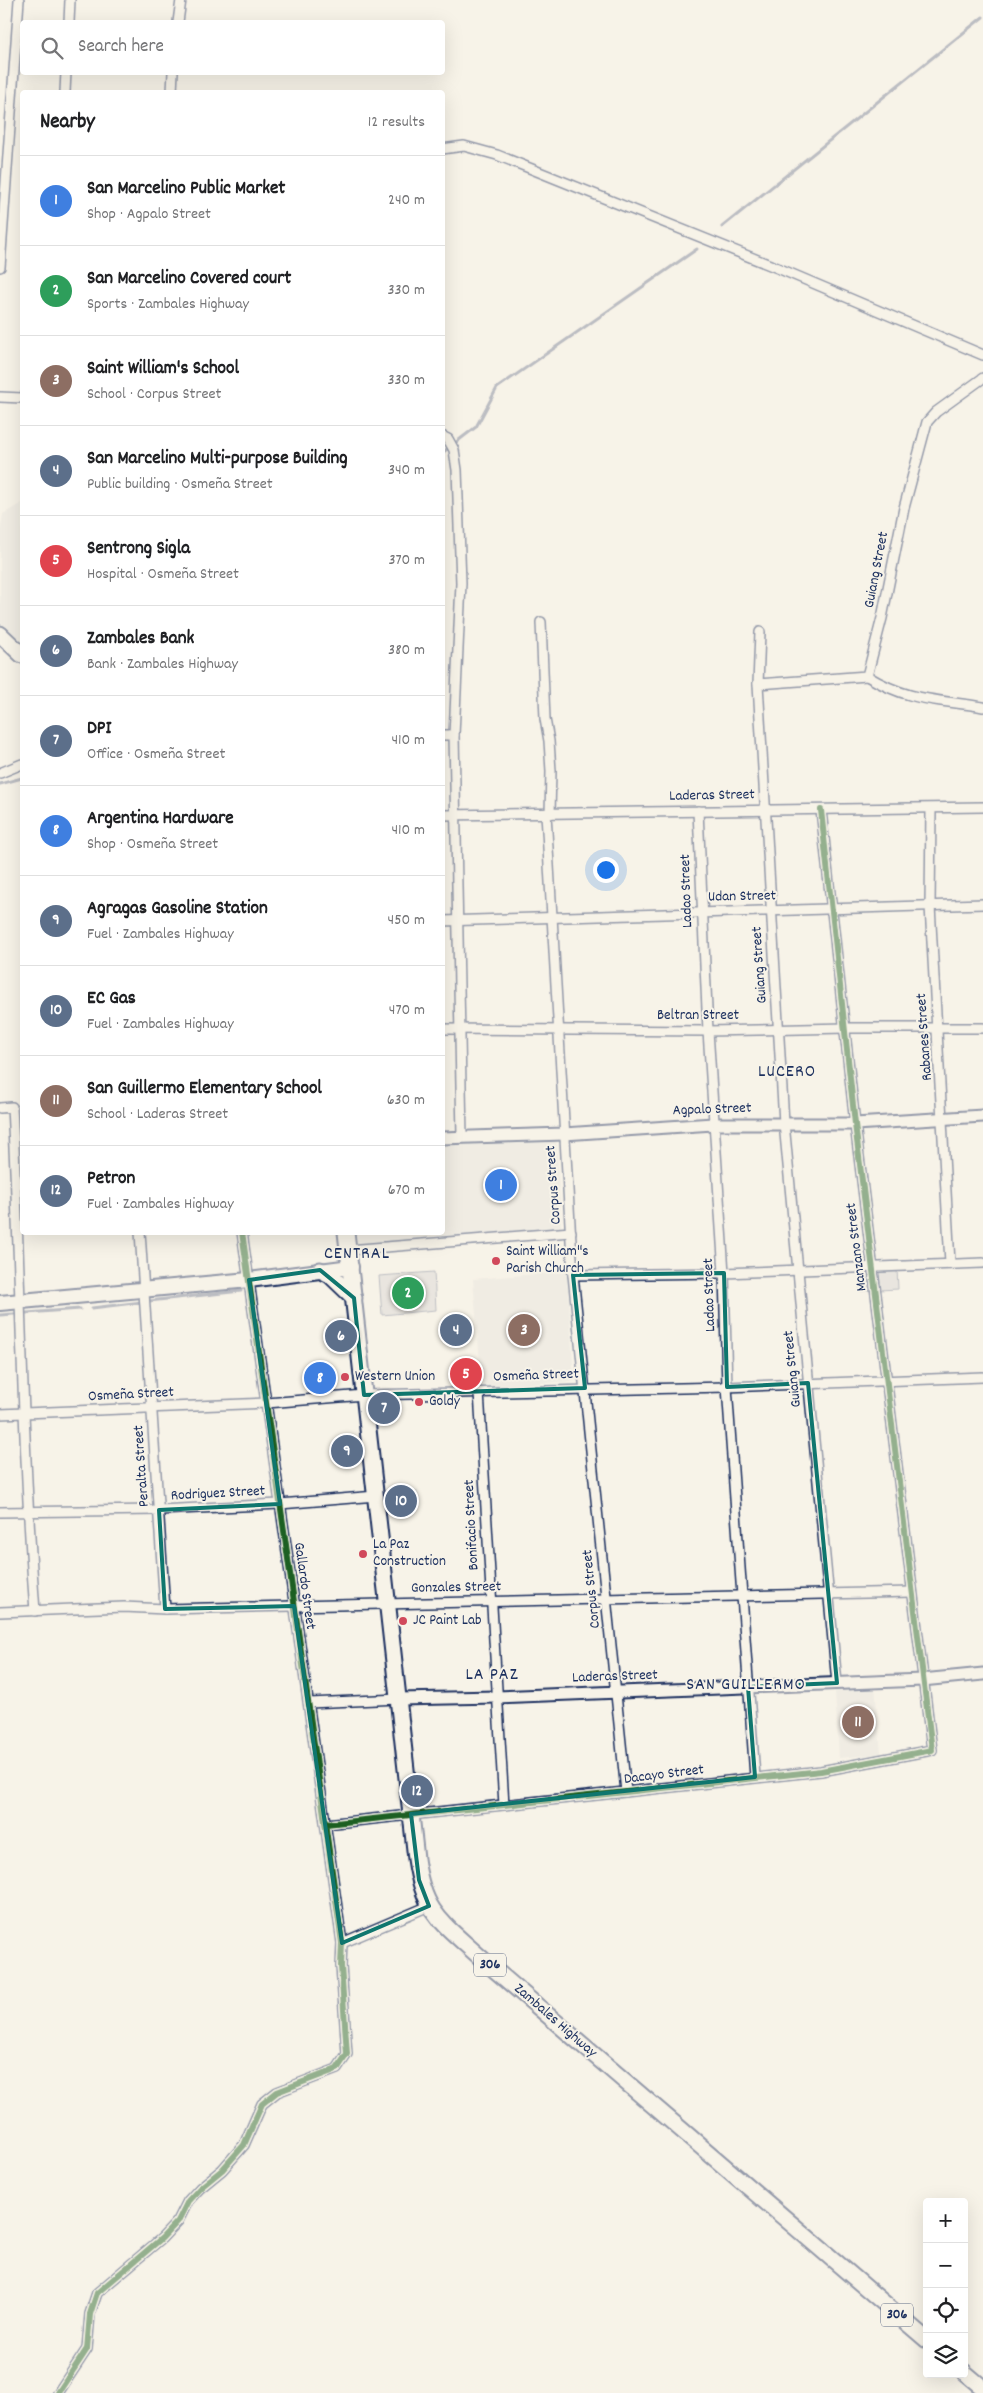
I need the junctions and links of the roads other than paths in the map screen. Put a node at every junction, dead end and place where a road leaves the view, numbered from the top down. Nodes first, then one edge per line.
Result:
1 (19, 0) edge
2 (70, 0) edge
3 (181, 0) edge
4 (69, 20) edge
5 (178, 20) edge
6 (66, 75) edge
7 (173, 75) edge
8 (65, 90) edge
9 (172, 90) edge
10 (445, 149) edge
11 (0, 267) edge
12 (983, 355) edge
13 (983, 378) edge
14 (0, 397) edge
15 (20, 398) edge
16 (445, 438) edge
17 (541, 622) dead end
18 (760, 632) dead end
19 (0, 634) edge
20 (20, 653) edge
21 (868, 676) junction
22 (758, 684) junction
23 (983, 707) edge
24 (445, 735) edge
25 (454, 735) junction
26 (20, 765) edge
27 (0, 773) edge
28 (983, 807) edge
29 (931, 808) junction
30 (764, 810) junction
31 (821, 810) junction
32 (698, 811) junction
33 (548, 814) junction
34 (445, 815) edge
35 (456, 815) junction
36 (983, 904) edge
37 (930, 906) junction
38 (833, 909) junction
39 (770, 910) junction
40 (701, 912) junction
41 (553, 919) junction
42 (458, 920) junction
43 (445, 921) edge
44 (846, 1028) junction
45 (938, 1028) junction
46 (983, 1028) edge
47 (445, 1029) edge
48 (460, 1029) junction
49 (559, 1029) junction
50 (778, 1029) junction
51 (708, 1031) junction
52 (0, 1108) edge
53 (983, 1116) edge
54 (944, 1118) junction
55 (784, 1123) junction
56 (714, 1124) junction
57 (855, 1124) junction
58 (564, 1134) junction
59 (445, 1138) edge
60 (462, 1138) junction
61 (18, 1148) edge
62 (571, 1232) junction
63 (140, 1235) edge
64 (242, 1235) edge
65 (346, 1235) edge
66 (348, 1250) junction
67 (950, 1263) junction
68 (983, 1263) edge
69 (872, 1266) junction
70 (350, 1267) junction
71 (796, 1269) junction
72 (320, 1270) junction
73 (724, 1272) junction
74 (573, 1275) junction
75 (248, 1280) junction
76 (144, 1289) junction
77 (354, 1298) junction
78 (21, 1302) junction
79 (0, 1303) edge
80 (983, 1378) edge
81 (886, 1381) junction
82 (808, 1383) junction
83 (727, 1387) junction
84 (585, 1388) junction
85 (479, 1392) junction
86 (364, 1395) junction
87 (267, 1403) junction
88 (152, 1407) junction
89 (0, 1414) edge
90 (25, 1414) junction
91 (376, 1496) junction
92 (280, 1504) junction
93 (159, 1510) junction
94 (0, 1512) edge
95 (27, 1512) junction
96 (912, 1592) junction
97 (743, 1594) junction
98 (827, 1594) junction
99 (607, 1598) junction
100 (388, 1602) junction
101 (490, 1602) junction
102 (294, 1606) junction
103 (165, 1609) junction
104 (35, 1611) junction
105 (0, 1612) edge
106 (983, 1674) edge
107 (922, 1680) junction
108 (837, 1683) junction
109 (748, 1686) junction
110 (616, 1692) junction
111 (496, 1697) junction
112 (399, 1699) junction
113 (309, 1703) junction
114 (755, 1777) junction
115 (626, 1792) junction
116 (504, 1806) junction
117 (410, 1814) junction
118 (326, 1824) junction
119 (429, 1906) junction
120 (342, 1943) junction
121 (923, 2337) edge
122 (968, 2375) edge
123 (983, 2388) edge
124 (58, 2393) edge

1 - 11 street
2 - 4 street
3 - 5 street
6 - 8 street
7 - 9 street
10 - 12 street
13 - 21 street, Guiang Street
14 - 15 street
16 - 25 street
17 - 33 street, Corpus Street
18 - 22 street, Guiang Street
19 - 20 main road
21 - 22 street
21 - 23 street
22 - 30 street, Guiang Street
24 - 25 street
25 - 35 street
26 - 27 street
28 - 29 street, Laderas Street
29 - 31 street, Laderas Street
29 - 37 street, Rabanes Street
30 - 31 street, Laderas Street
30 - 32 street, Laderas Street
30 - 39 street, Guiang Street
31 - 38 street, Manzano Street
32 - 33 street, Laderas Street
32 - 40 street, Ladao Street
33 - 35 street, Laderas Street
33 - 41 street, Corpus Street
34 - 35 street, Laderas Street
35 - 42 street
36 - 37 street, Udan Street
37 - 38 street, Udan Street
37 - 45 street, Rabanes Street
38 - 39 street, Udan Street
38 - 44 street, Manzano Street
39 - 40 street, Udan Street
39 - 50 street, Guiang Street
40 - 41 street, Udan Street
40 - 51 street, Ladao Street
41 - 42 street, Udan Street
41 - 49 street, Corpus Street
42 - 43 street, Udan Street
42 - 48 street
44 - 45 street, Beltran Street
44 - 50 street, Beltran Street
44 - 57 street, Manzano Street
45 - 46 street, Beltran Street
45 - 54 street, Rabanes Street
47 - 48 street, Beltran Street
48 - 49 street, Beltran Street
48 - 60 street
49 - 51 street, Beltran Street
49 - 58 street, Corpus Street
50 - 51 street, Beltran Street
50 - 55 street, Guiang Street
51 - 56 street, Ladao Street
52 - 61 street
53 - 54 street, Agpalo Street
54 - 57 street, Agpalo Street
54 - 67 street, Rabanes Street
55 - 56 street, Agpalo Street
55 - 57 street, Agpalo Street
55 - 71 street, Guiang Street
56 - 58 street, Agpalo Street
56 - 73 street, Ladao Street
57 - 69 street, Manzano Street
58 - 60 street, Agpalo Street
58 - 62 street, Corpus Street
59 - 60 street, Agpalo Street
61 - 78 street
62 - 66 street
62 - 74 street, Corpus Street
63 - 76 street, Peralta Street
64 - 75 street, Gallardo Street
65 - 66 main road, Zambales Highway / 306
66 - 70 main road, Zambales Highway / 306
67 - 68 street
67 - 69 street
69 - 71 street
69 - 81 street, Manzano Street
70 - 72 main road
70 - 77 main road, Zambales Highway / 306
71 - 73 street
71 - 82 street, Guiang Street
72 - 75 main road
72 - 77 main road
73 - 74 street
73 - 83 street, Ladao Street
74 - 84 street, Corpus Street
75 - 76 main road
75 - 87 street, Gallardo Street
76 - 78 main road
76 - 88 street, Peralta Street
77 - 86 main road, Zambales Highway / 306
78 - 79 main road
78 - 90 street
80 - 81 street, Osmeña Street
81 - 82 street, Osmeña Street
81 - 96 street, Manzano Street
82 - 83 street, Osmeña Street
82 - 98 street, Guiang Street
83 - 84 street, Osmeña Street
83 - 97 street, Ladao Street
84 - 85 street, Osmeña Street
84 - 99 street, Corpus Street
85 - 86 street, Osmeña Street
85 - 101 street, Bonifacio Street
86 - 87 street, Osmeña Street
86 - 91 main road, Zambales Highway / 306
87 - 88 street, Osmeña Street
87 - 92 street, Gallardo Street
88 - 90 street, Osmeña Street
88 - 93 street, Peralta Street
89 - 90 street, Osmeña Street
90 - 95 street
91 - 92 street, Rodriguez Street
91 - 100 main road, Zambales Highway / 306
92 - 93 street, Rodriguez Street
92 - 102 street, Gallardo Street
93 - 95 street, Rodriguez Street
93 - 103 street, Peralta Street
94 - 95 street, Rodriguez Street
95 - 104 street
96 - 98 street, Gonzales Street
96 - 107 street, Manzano Street
97 - 98 street, Gonzales Street
97 - 99 street, Gonzales Street
97 - 109 street, Ladao Street
98 - 108 street, Guiang Street
99 - 101 street, Gonzales Street
99 - 110 street, Corpus Street
100 - 101 street, Gonzales Street
100 - 102 street, Gonzales Street
100 - 112 main road, Zambales Highway / 306
101 - 111 street, Bonifacio Street
102 - 103 street, Gonzales Street
102 - 113 street, Gallardo Street
103 - 104 street, Gonzales Street
104 - 105 street, Gonzales Street
106 - 107 street, Laderas Street
107 - 108 street, Laderas Street
107 - 114 street, Dacayo Street
108 - 109 street, Laderas Street
109 - 110 street, Laderas Street
109 - 114 street, Ladao Street
110 - 111 street, Laderas Street
110 - 115 street, Corpus Street
111 - 112 street, Laderas Street
111 - 116 street, Bonifacio Street
112 - 113 street, Laderas Street
112 - 117 main road, Zambales Highway / 306
113 - 118 street, Gallardo Street
114 - 115 street, Dacayo Street
115 - 116 street, Dacayo Street
116 - 117 street, Dacayo Street
117 - 118 street, Dacayo Street
117 - 119 main road, Zambales Highway / 306
118 - 120 street, Gallardo Street
119 - 120 street
119 - 121 main road, Zambales Highway / 306
120 - 124 street, Gallardo Street
122 - 123 main road

